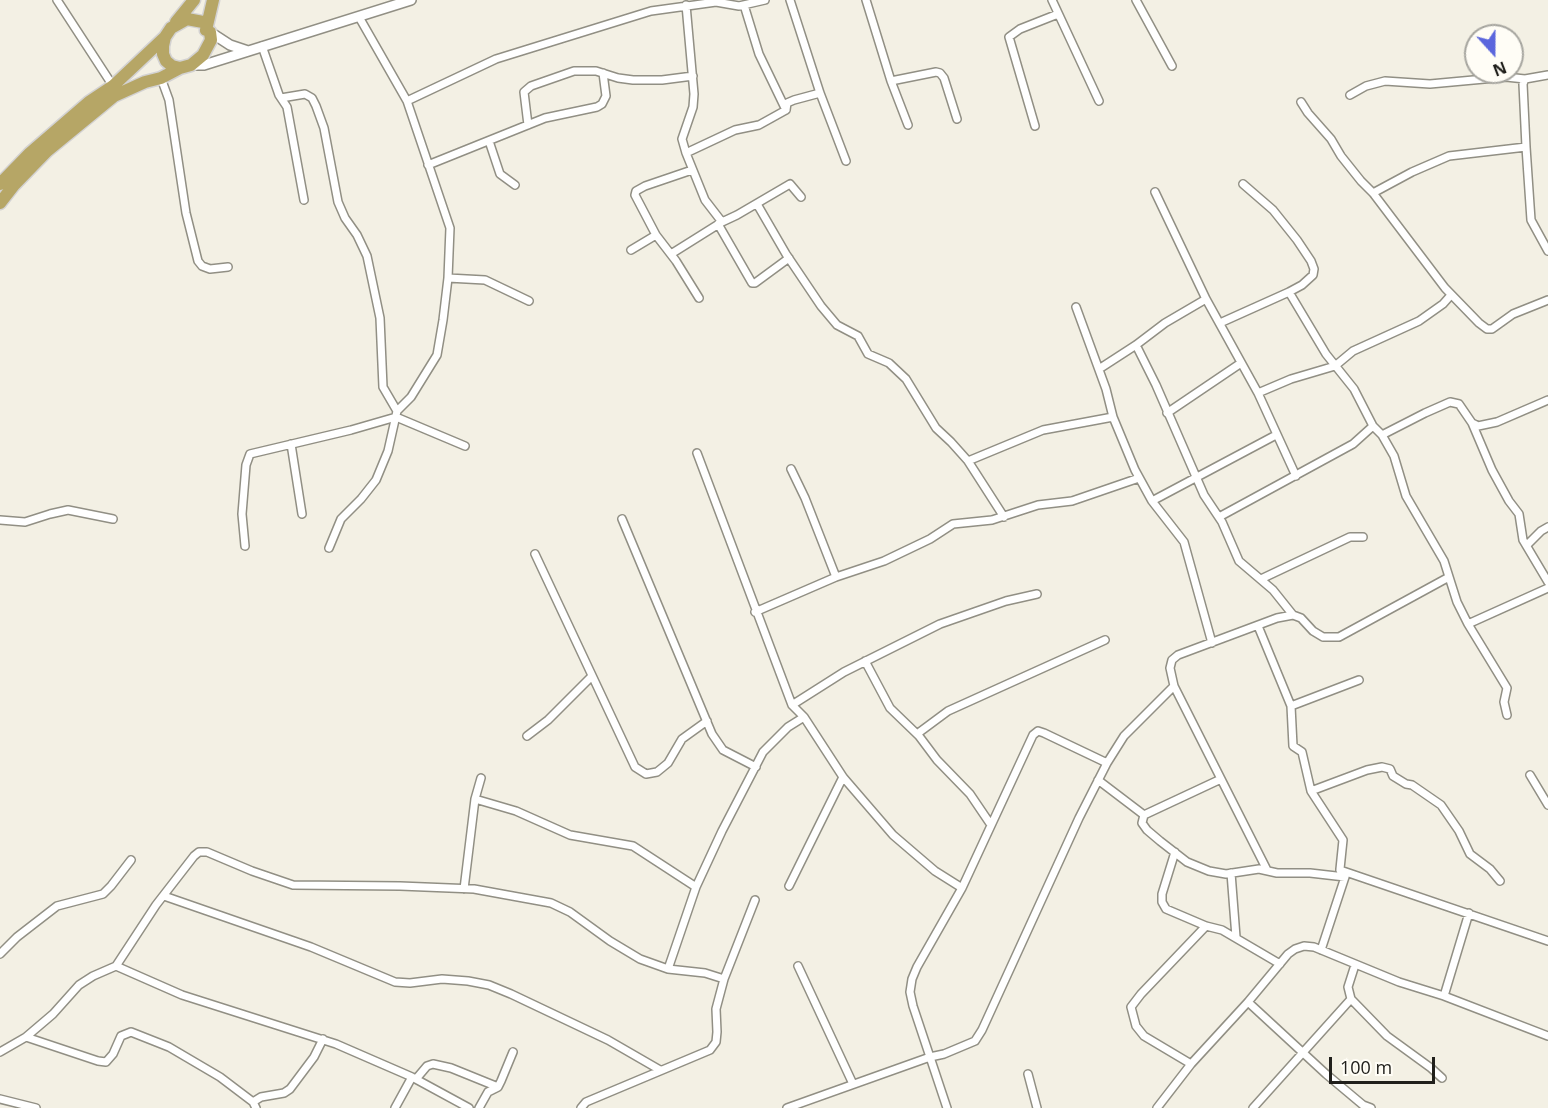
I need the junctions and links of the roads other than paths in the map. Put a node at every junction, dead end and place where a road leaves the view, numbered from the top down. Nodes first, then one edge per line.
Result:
1 (57, 0) edge
2 (194, 0) edge
3 (213, 0) edge
4 (411, 0) edge
5 (765, 0) edge
6 (790, 0) edge
7 (866, 0) edge
8 (1052, 0) edge
9 (1136, 0) edge
10 (715, 1) edge
11 (686, 5) junction
12 (744, 5) junction
13 (1058, 14) junction
14 (359, 17) junction
15 (208, 31) junction
16 (168, 33) junction
17 (262, 46) junction
18 (248, 51) junction
19 (186, 66) junction
20 (1172, 66) dead end
21 (603, 73) junction
22 (1548, 75) edge
23 (693, 76) junction
24 (161, 78) junction
25 (1525, 79) junction
26 (891, 81) junction
27 (113, 86) junction
28 (820, 93) junction
29 (1350, 94) dead end
30 (281, 98) junction
31 (407, 101) junction
32 (1099, 101) dead end
33 (1301, 102) dead end
34 (786, 111) junction
35 (957, 119) dead end
36 (528, 125) junction
37 (908, 125) dead end
38 (1035, 126) dead end
39 (489, 141) junction
40 (1526, 147) junction
41 (686, 153) junction
42 (846, 161) dead end
43 (428, 165) junction
44 (693, 170) junction
45 (0, 184) edge
46 (1243, 184) dead end
47 (515, 185) dead end
48 (1155, 192) dead end
49 (1373, 193) junction
50 (801, 197) dead end
51 (304, 200) dead end
52 (0, 203) edge
53 (757, 204) junction
54 (720, 223) junction
55 (656, 235) junction
56 (631, 250) dead end
57 (1548, 251) edge
58 (671, 254) junction
59 (789, 258) junction
60 (228, 267) dead end
61 (448, 278) junction
62 (1289, 292) junction
63 (1451, 295) junction
64 (699, 298) dead end
65 (1206, 299) junction
66 (1548, 300) edge
67 (529, 301) dead end
68 (1076, 307) dead end
69 (1220, 323) junction
70 (1136, 345) junction
71 (1240, 363) junction
72 (1335, 366) junction
73 (1099, 369) junction
74 (1258, 393) junction
75 (1547, 402) edge
76 (1167, 412) junction
77 (396, 414) junction
78 (1113, 417) junction
79 (1472, 423) junction
80 (1373, 426) junction
81 (1276, 435) junction
82 (1382, 435) junction
83 (291, 444) junction
84 (465, 446) dead end
85 (697, 453) dead end
86 (968, 461) junction
87 (790, 469) dead end
88 (1197, 476) junction
89 (1296, 476) junction
90 (1139, 478) junction
91 (1152, 501) junction
92 (302, 514) dead end
93 (1004, 517) junction
94 (1219, 517) junction
95 (113, 519) dead end
96 (622, 519) dead end
97 (0, 520) edge
98 (1548, 527) edge
99 (1363, 537) dead end
100 (1527, 545) junction
101 (245, 546) dead end
102 (329, 548) dead end
103 (536, 554) dead end
104 (836, 577) junction
105 (1449, 577) junction
106 (1261, 579) junction
107 (1548, 582) edge
108 (1548, 588) edge
109 (1037, 594) dead end
110 (755, 612) junction
111 (1293, 615) junction
112 (1468, 624) junction
113 (1258, 626) junction
114 (1105, 640) dead end
115 (1212, 643) junction
116 (865, 661) junction
117 (592, 676) junction
118 (1359, 680) dead end
119 (1174, 686) junction
120 (792, 705) junction
121 (1291, 706) junction
122 (1507, 715) dead end
123 (804, 717) junction
124 (707, 721) junction
125 (917, 734) junction
126 (527, 736) dead end
127 (1107, 763) junction
128 (756, 767) junction
129 (1530, 775) dead end
130 (843, 777) junction
131 (481, 778) dead end
132 (1221, 779) junction
133 (1098, 780) junction
134 (1311, 791) junction
135 (475, 799) junction
136 (1548, 805) edge
137 (1144, 815) junction
138 (991, 825) junction
139 (1175, 852) junction
140 (131, 860) dead end
141 (1340, 869) junction
142 (1267, 870) junction
143 (1231, 873) junction
144 (1345, 878) junction
145 (1500, 881) dead end
146 (789, 886) dead end
147 (696, 887) junction
148 (962, 888) junction
149 (464, 889) junction
150 (164, 896) junction
151 (755, 900) dead end
152 (1469, 913) junction
153 (1206, 926) junction
154 (1236, 937) junction
155 (1548, 941) edge
156 (1321, 950) junction
157 (0, 954) edge
158 (1280, 964) junction
159 (1355, 965) junction
160 (116, 966) junction
161 (798, 966) dead end
162 (668, 969) junction
163 (724, 979) junction
164 (1444, 996) junction
165 (1351, 999) junction
166 (1248, 1002) junction
167 (1548, 1036) edge
168 (26, 1037) junction
169 (323, 1039) junction
170 (0, 1052) edge
171 (513, 1052) dead end
172 (1303, 1053) junction
173 (930, 1057) junction
174 (1191, 1064) junction
175 (660, 1070) junction
176 (1028, 1074) dead end
177 (414, 1078) junction
178 (1442, 1078) dead end
179 (853, 1084) junction
180 (498, 1087) junction
181 (0, 1099) edge
182 (254, 1105) edge
183 (1365, 1107) edge
184 (36, 1108) edge
185 (394, 1108) edge
186 (469, 1108) edge
187 (479, 1108) edge
188 (580, 1108) edge
189 (787, 1108) edge
190 (947, 1108) edge
191 (1036, 1108) edge
192 (1157, 1108) edge
193 (1253, 1108) edge

1 - 27 street
2 - 16 highway
3 - 15 highway
4 - 14 main road
5 - 12 street
6 - 28 street
7 - 26 street
8 - 13 street
9 - 20 street
10 - 11 street
10 - 12 street
11 - 23 street
11 - 31 street
12 - 34 street
13 - 32 street
13 - 38 street
14 - 17 main road
14 - 31 street
15 - 16 highway
15 - 18 main road
15 - 19 highway
16 - 19 highway
16 - 27 highway
17 - 18 main road
17 - 30 street
18 - 19 main road
19 - 24 highway
21 - 23 street
21 - 36 street
21 - 36 street
22 - 25 street
23 - 41 street
24 - 52 highway
24 - 60 street
25 - 29 street
25 - 40 street
26 - 35 street
26 - 37 street
27 - 45 highway
28 - 34 street
28 - 42 street
30 - 51 street
30 - 77 street
31 - 43 street
33 - 49 street
34 - 41 street
36 - 39 street
39 - 43 street
39 - 47 street
40 - 49 street
40 - 57 street
41 - 44 street
43 - 61 street
44 - 54 street
44 - 55 street
46 - 62 street
48 - 65 street
49 - 63 street
50 - 53 street
53 - 54 street
53 - 59 street
54 - 58 street
54 - 59 street
55 - 56 street
55 - 58 street
58 - 64 street
59 - 86 street
61 - 67 street
61 - 77 street
62 - 69 street
62 - 72 street
63 - 66 street
63 - 72 street
65 - 69 street
65 - 70 street
68 - 73 street
69 - 71 street
70 - 73 street
70 - 76 street
71 - 74 street
71 - 76 street
72 - 74 street
72 - 80 street
73 - 78 street
74 - 81 street
75 - 79 street
76 - 88 street
77 - 83 street
77 - 84 street
77 - 102 street
78 - 86 street
78 - 90 street
79 - 82 street
79 - 100 street
80 - 82 street
80 - 89 street
81 - 88 street
81 - 89 street
82 - 105 street
83 - 92 street
83 - 101 street
85 - 110 street
86 - 93 street
87 - 104 street
88 - 91 street
88 - 94 street
89 - 94 street
90 - 91 street
90 - 93 street
91 - 115 street
93 - 104 street
94 - 106 street
95 - 97 street
96 - 124 street
98 - 100 street
99 - 106 street
100 - 107 street
103 - 117 street
104 - 110 street
105 - 111 street
105 - 112 street
106 - 111 street
108 - 112 street
109 - 116 street
110 - 120 street
111 - 113 street
112 - 122 street
113 - 115 street
113 - 121 street
114 - 125 street
115 - 119 street
116 - 120 street
116 - 125 street
117 - 124 street
117 - 126 street
118 - 121 street
119 - 127 street
119 - 132 street
120 - 123 street
121 - 134 street
123 - 128 street
123 - 130 street
124 - 128 street
125 - 138 street
127 - 133 street
127 - 138 street
128 - 147 street
129 - 136 street
130 - 146 street
130 - 148 street
131 - 135 street
132 - 137 street
132 - 142 street
133 - 137 street
133 - 173 street
134 - 141 street
134 - 145 street
135 - 147 street
135 - 149 street
137 - 139 street
138 - 148 street
139 - 143 street
139 - 153 street
140 - 157 street
141 - 144 street
141 - 152 street
142 - 143 street
142 - 144 street
143 - 154 street
144 - 156 street
147 - 162 street
148 - 173 street
149 - 150 street
149 - 162 street
150 - 160 street
150 - 175 street
151 - 163 street
152 - 155 street
152 - 164 street
153 - 154 street
153 - 174 street
154 - 158 street
156 - 158 street
156 - 159 street
158 - 166 street
159 - 164 street
159 - 165 street
160 - 168 street
160 - 169 street
161 - 179 street
162 - 163 street
163 - 175 street
164 - 167 street
165 - 172 street
165 - 178 street
166 - 172 street
166 - 174 street
168 - 170 street
168 - 182 street
169 - 177 street
169 - 182 street
171 - 180 street
172 - 183 street
172 - 193 street
173 - 179 street
173 - 190 street
174 - 192 street
175 - 188 street
176 - 191 street
177 - 180 street
177 - 185 street
177 - 186 street
179 - 189 street
180 - 187 street
181 - 184 street

